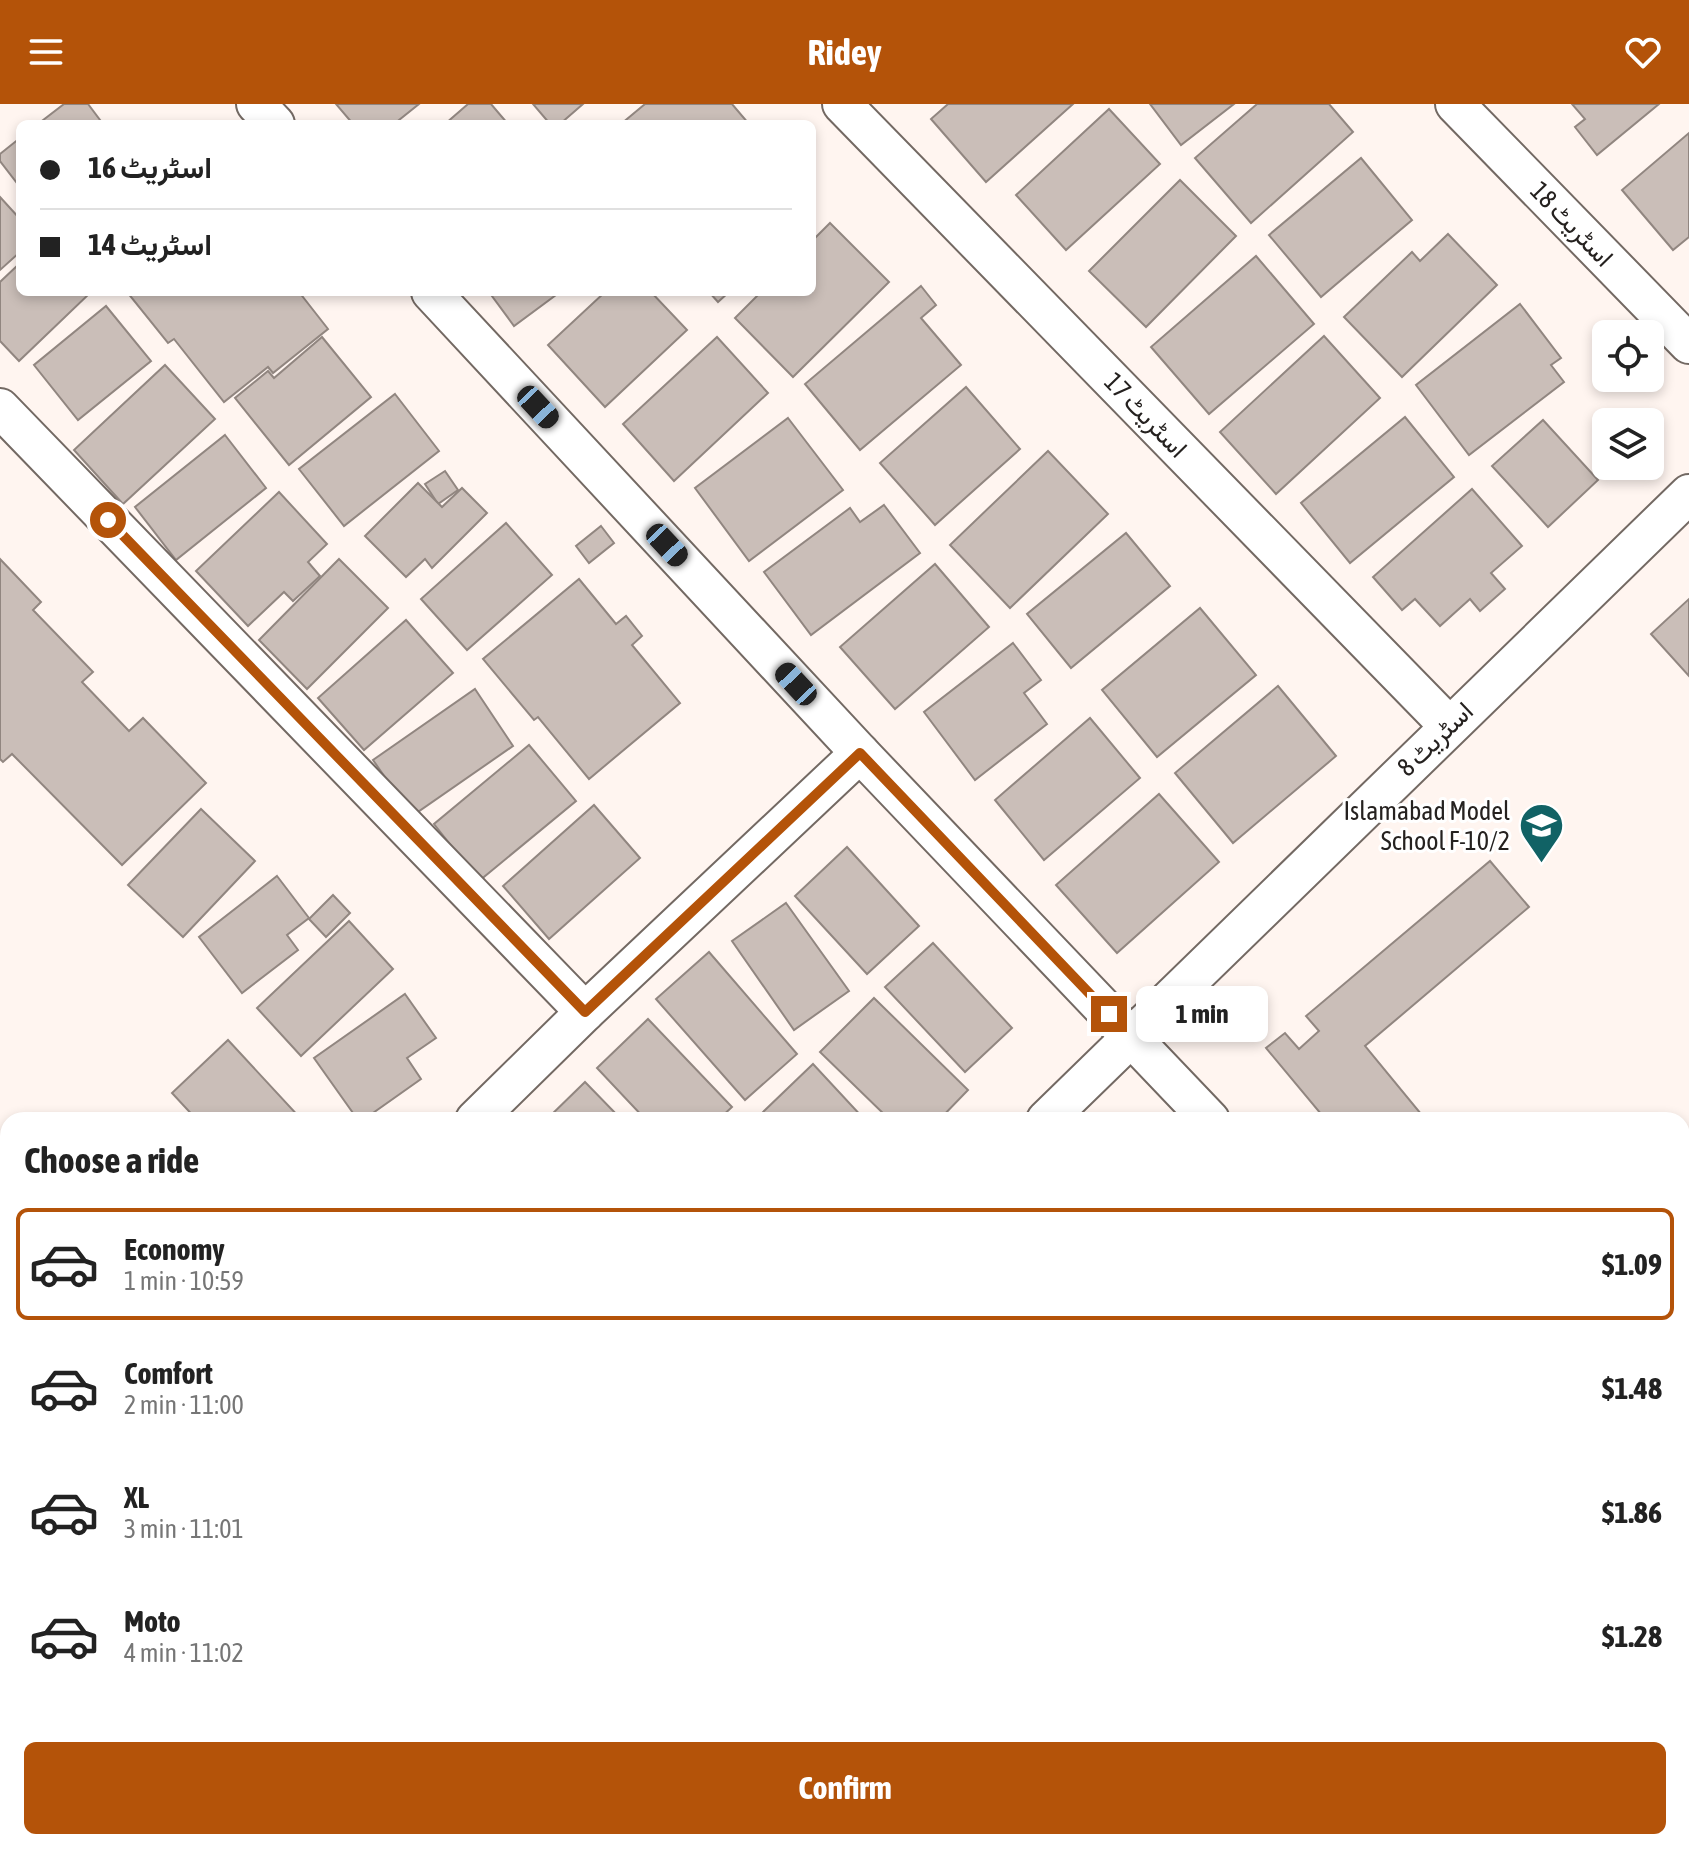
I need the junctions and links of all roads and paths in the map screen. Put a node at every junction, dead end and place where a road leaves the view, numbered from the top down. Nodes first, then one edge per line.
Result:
1 (256, 104) edge
2 (842, 104) edge
3 (1455, 104) edge
4 (271, 120) edge
5 (435, 296) edge
6 (1689, 344) edge
7 (0, 408) edge
8 (1689, 494) edge
9 (1449, 726) junction
10 (860, 753) junction
11 (585, 1012) junction
12 (1129, 1036) junction
13 (483, 1112) edge
14 (1054, 1112) edge
15 (1202, 1112) edge

1 - 4 street
2 - 9 street, اسٹریٹ 17
3 - 6 street, اسٹریٹ 18
5 - 10 street
7 - 11 street
8 - 9 street, اسٹریٹ 8
9 - 12 street, اسٹریٹ 8
10 - 11 street
10 - 12 street
11 - 13 street
12 - 14 street, اسٹریٹ 8
12 - 15 street

